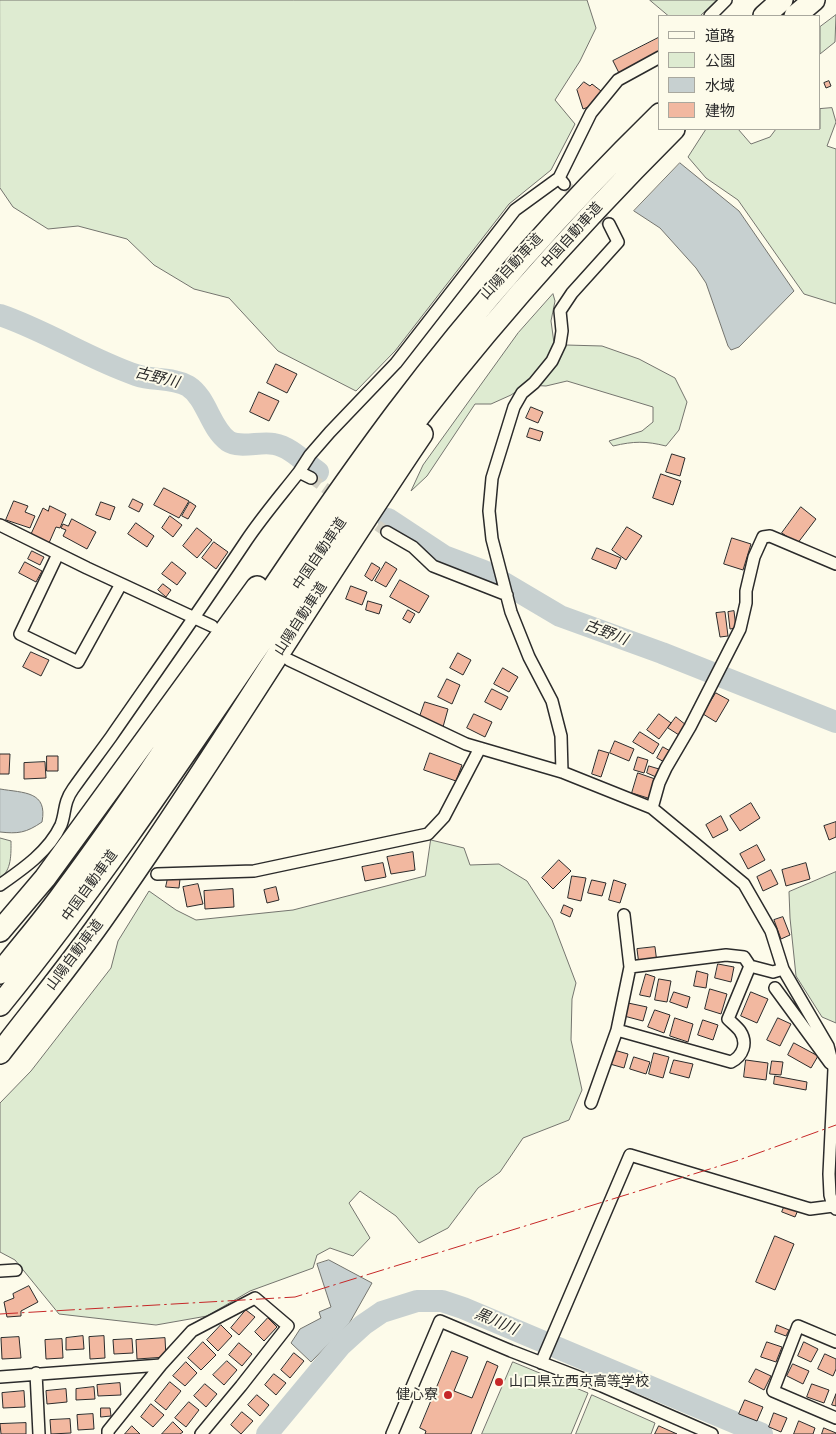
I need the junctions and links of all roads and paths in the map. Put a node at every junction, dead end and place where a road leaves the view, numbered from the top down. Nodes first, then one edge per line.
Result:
1 (726, 0) edge
2 (782, 0) edge
3 (814, 0) edge
4 (711, 15) edge
5 (765, 15) edge
6 (796, 15) edge
7 (658, 58) edge
8 (658, 116) edge
9 (673, 130) edge
10 (612, 192) junction
11 (552, 224) junction
12 (609, 224) tunnel mouth
13 (299, 472) junction
14 (311, 478) tunnel mouth
15 (0, 525) edge
16 (387, 532) tunnel mouth
17 (58, 554) junction
18 (836, 564) edge
19 (121, 584) junction
20 (507, 595) junction
21 (193, 617) junction
22 (212, 626) dead end
23 (289, 660) dead end
24 (480, 748) junction
25 (562, 772) junction
26 (652, 808) junction
27 (157, 874) dead end
28 (0, 885) edge
29 (624, 914) dead end
30 (0, 931) edge
31 (750, 966) junction
32 (630, 967) junction
33 (783, 969) junction
34 (0, 973) edge
35 (776, 988) dead end
36 (0, 1005) edge
37 (617, 1030) junction
38 (0, 1053) edge
39 (834, 1069) junction
40 (591, 1104) dead end
41 (835, 1208) edge
42 (16, 1270) dead end
43 (0, 1271) edge
44 (836, 1342) edge
45 (542, 1357) junction
46 (161, 1364) junction
47 (36, 1373) junction
48 (0, 1376) edge
49 (836, 1418) edge
50 (39, 1434) edge
51 (108, 1434) edge
52 (201, 1434) edge
53 (392, 1434) edge
54 (712, 1434) edge

1 - 4 street
2 - 5 highway
3 - 6 highway
7 - 13 street
8 - 11 highway, 中国自動車道
9 - 10 highway, 中国自動車道
10 - 36 highway, 中国自動車道
10 - 38 highway, 山陽自動車道
11 - 30 highway, 山陽自動車道
11 - 34 highway, 中国自動車道
12 - 20 street
13 - 14 street
13 - 21 street
15 - 17 street
16 - 20 street
17 - 19 street
17 - 19 street
18 - 26 street
19 - 21 street
20 - 25 street
21 - 22 street
21 - 28 street
23 - 24 street
24 - 25 street
24 - 27 street
25 - 26 street
26 - 33 street
29 - 32 street
31 - 32 street
31 - 33 street
31 - 37 street
32 - 37 street
33 - 39 street
35 - 39 street
37 - 40 street
39 - 41 street
41 - 45 street
42 - 43 street
44 - 49 street
45 - 53 street
45 - 54 street
46 - 47 street
46 - 51 street
46 - 52 street
47 - 48 street
47 - 50 street

